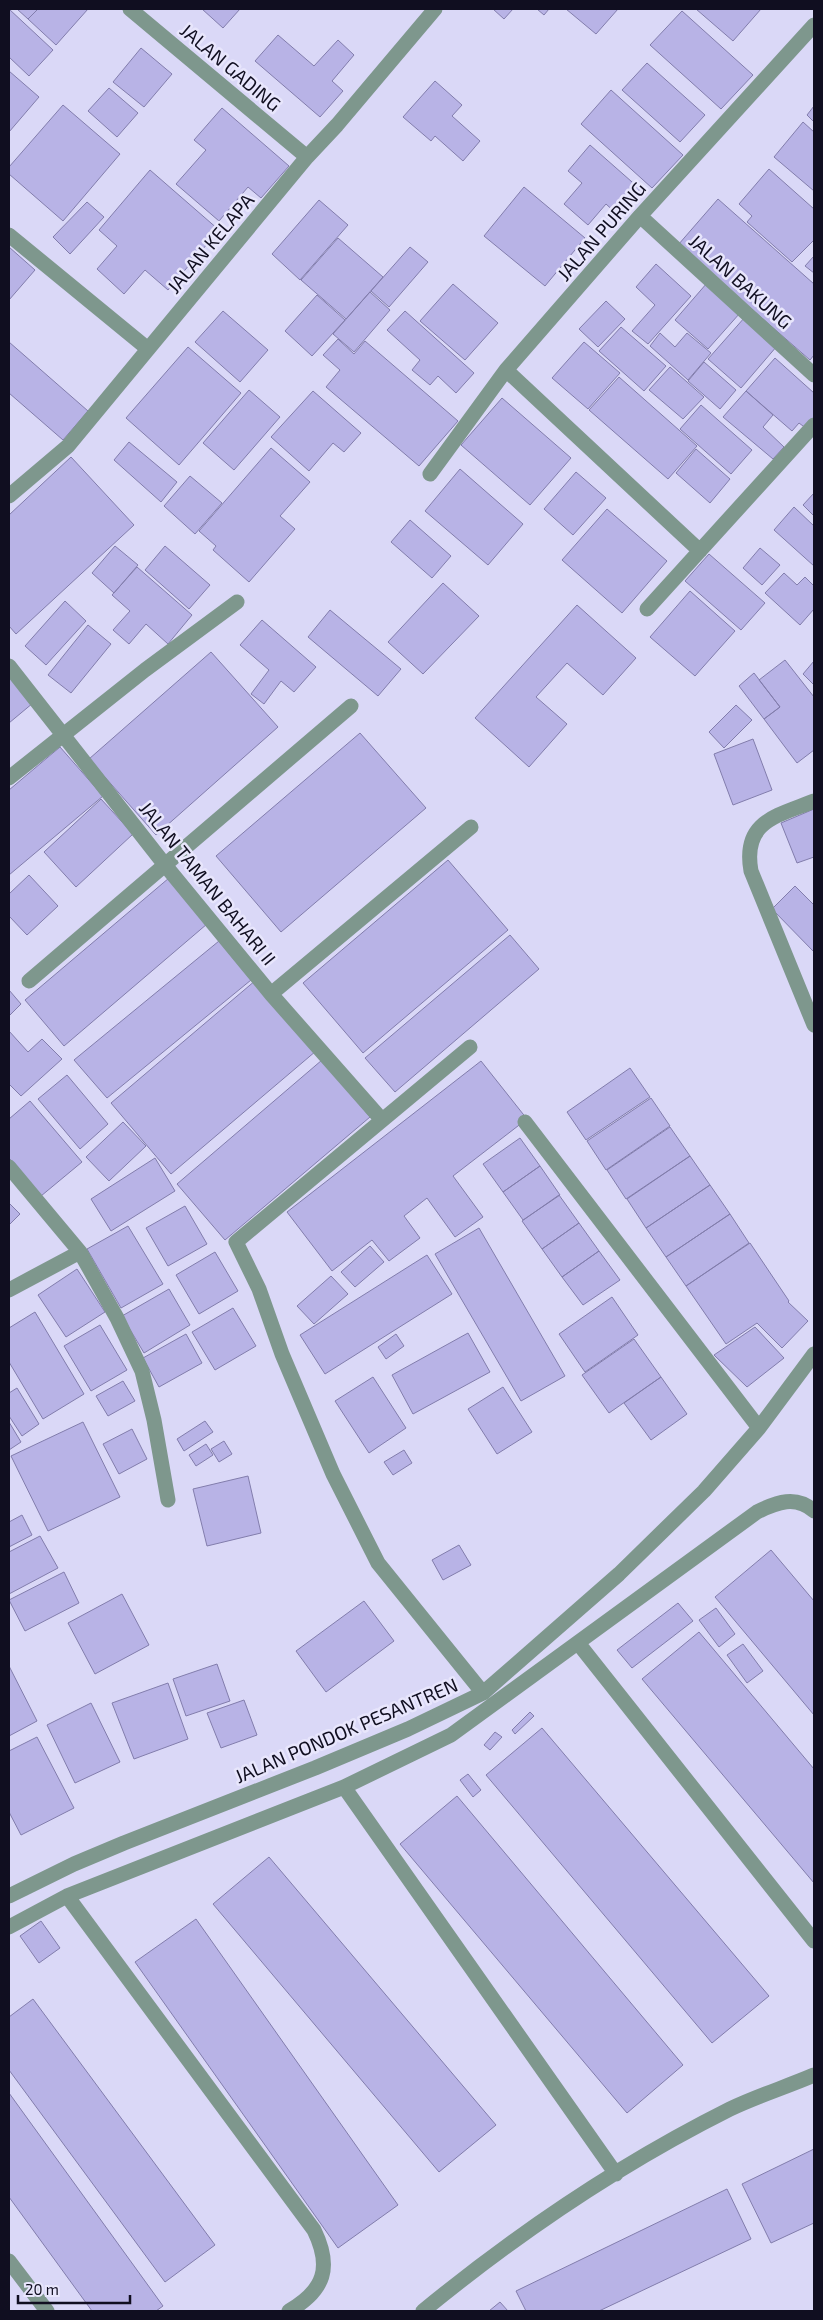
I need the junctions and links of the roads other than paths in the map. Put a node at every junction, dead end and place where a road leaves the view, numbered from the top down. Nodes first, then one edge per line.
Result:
1 (130, 9) edge
2 (435, 9) edge
3 (814, 25) edge
4 (307, 157) junction
5 (640, 216) junction
6 (9, 235) edge
7 (148, 349) junction
8 (506, 370) junction
9 (814, 375) edge
10 (814, 424) edge
11 (430, 474) dead end
12 (9, 496) edge
13 (700, 550) junction
14 (236, 602) dead end
15 (647, 609) dead end
16 (9, 666) edge
17 (351, 706) dead end
18 (63, 733) junction
19 (9, 778) edge
20 (814, 801) edge
21 (471, 827) dead end
22 (165, 865) junction
23 (29, 981) dead end
24 (272, 994) junction
25 (814, 1025) edge
26 (470, 1047) dead end
27 (382, 1120) junction
28 (525, 1122) dead end
29 (9, 1167) edge
30 (80, 1252) junction
31 (9, 1290) edge
32 (814, 1354) edge
33 (759, 1428) junction
34 (168, 1500) dead end
35 (814, 1511) edge
36 (578, 1643) junction
37 (484, 1693) junction
38 (344, 1787) junction
39 (9, 1896) edge
40 (67, 1896) junction
41 (9, 1927) edge
42 (814, 1942) edge
43 (814, 2075) edge
44 (616, 2174) junction
45 (9, 2261) edge
46 (47, 2311) edge
47 (289, 2311) edge
48 (423, 2311) edge

1 - 4 street, JALAN GADING
2 - 4 street, JALAN KELAPA
3 - 5 street, JALAN PURING
4 - 7 street, JALAN KELAPA
5 - 8 street, JALAN PURING
5 - 9 street, JALAN BAKUNG
6 - 7 street
7 - 12 street, JALAN KELAPA
8 - 11 street, JALAN PURING
8 - 13 street
10 - 13 street
13 - 15 street
14 - 18 street
16 - 18 street, JALAN TAMAN BAHARI II
17 - 22 street
18 - 19 street
18 - 22 street, JALAN TAMAN BAHARI II
20 - 25 street
21 - 24 street
22 - 23 street
22 - 24 street, JALAN TAMAN BAHARI II
24 - 27 street, JALAN TAMAN BAHARI II
26 - 27 street
27 - 37 street
28 - 33 street
29 - 30 street
30 - 31 street
30 - 34 street
32 - 33 street, JALAN PONDOK PESANTREN
33 - 37 street, JALAN PONDOK PESANTREN
35 - 36 street
36 - 38 street
36 - 42 street
37 - 39 street, JALAN PONDOK PESANTREN
38 - 40 street
38 - 44 street
40 - 41 street
40 - 47 street
43 - 44 street
44 - 48 street
45 - 46 street

